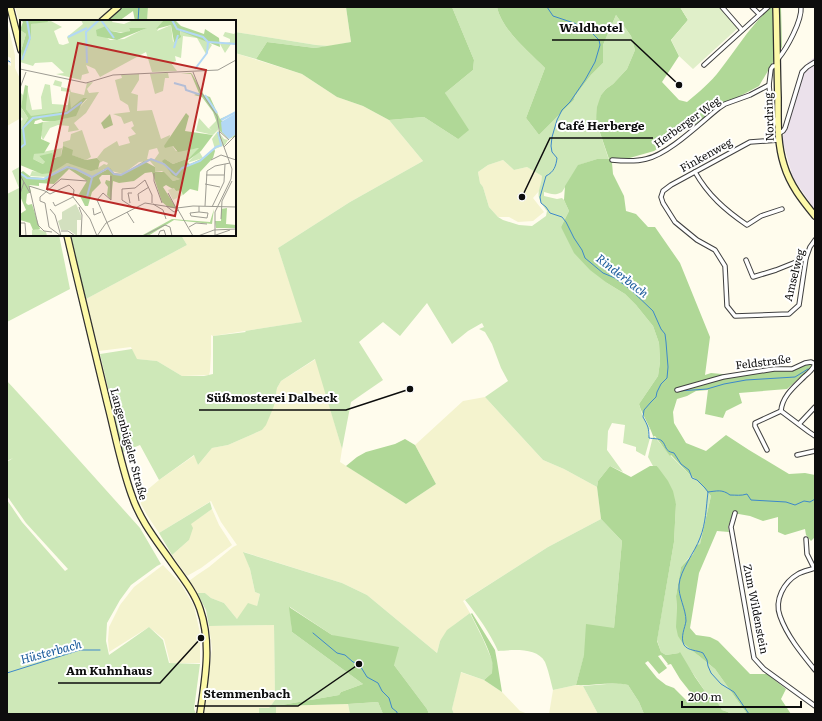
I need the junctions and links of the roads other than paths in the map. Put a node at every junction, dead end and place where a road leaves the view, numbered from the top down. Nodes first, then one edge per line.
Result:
1 (10, 7) edge
2 (118, 7) edge
3 (722, 7) edge
4 (752, 7) edge
5 (768, 7) edge
6 (776, 7) edge
7 (801, 7) edge
8 (759, 14) junction
9 (103, 20) edge
10 (742, 30) junction
11 (20, 46) edge
12 (777, 60) junction
13 (815, 62) edge
14 (704, 65) dead end
15 (777, 66) junction
16 (769, 85) junction
17 (778, 127) junction
18 (778, 134) junction
19 (779, 140) junction
20 (612, 160) dead end
21 (696, 172) junction
22 (666, 208) joint
23 (782, 209) dead end
24 (815, 216) edge
25 (67, 236) edge
26 (815, 240) edge
27 (806, 258) junction
28 (746, 260) dead end
29 (677, 390) dead end
30 (815, 407) edge
31 (781, 411) junction
32 (799, 424) junction
33 (815, 436) edge
34 (767, 450) dead end
35 (815, 451) edge
36 (797, 455) dead end
37 (735, 513) dead end
38 (806, 539) dead end
39 (815, 568) edge
40 (815, 670) edge
41 (815, 706) edge
42 (200, 714) edge

1 - 11 main road
2 - 9 main road
3 - 10 street
4 - 8 street
5 - 8 street
6 - 12 main road, Nordring
7 - 12 street
8 - 10 street
10 - 14 street
12 - 15 main road, Nordring
13 - 18 street
15 - 16 street
15 - 17 main road, Nordring
16 - 17 street
16 - 20 street, Herberger Weg
17 - 18 main road, Nordring
18 - 19 main road, Nordring
19 - 21 street, Finkenweg
19 - 24 main road, Nordring
21 - 22 street, Finkenweg
21 - 23 street
22 - 27 street, Amselweg
25 - 42 main road, Langenbügeler Straße
26 - 27 street, Amselweg
27 - 28 street
29 - 31 street, Feldstraße
30 - 32 street
31 - 32 street
31 - 34 street
32 - 33 street
35 - 36 street
37 - 41 street, Zum Wildenstein
38 - 39 street
39 - 40 street

